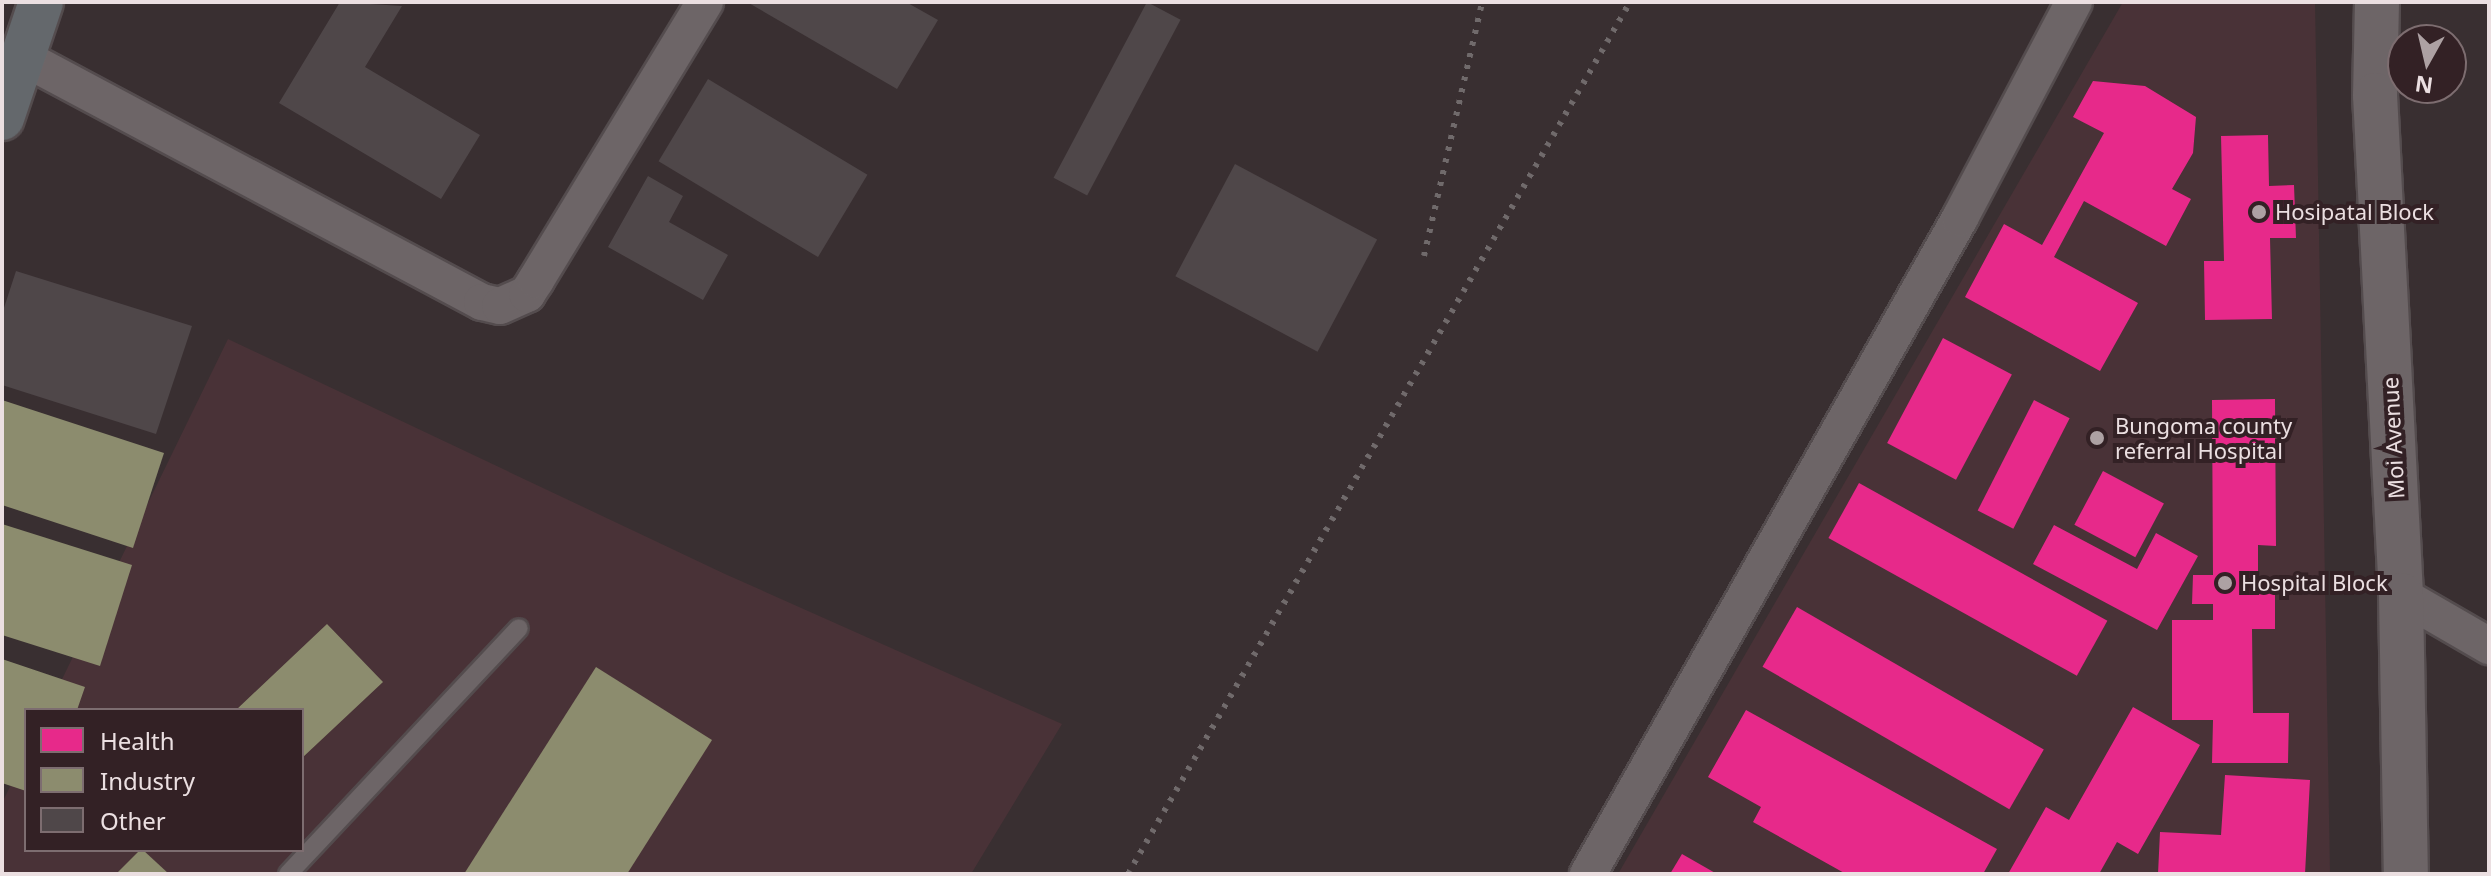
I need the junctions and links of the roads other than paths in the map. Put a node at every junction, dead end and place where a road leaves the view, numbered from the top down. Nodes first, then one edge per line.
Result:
1 (41, 2) edge
2 (705, 2) edge
3 (2074, 2) edge
4 (2377, 2) edge
5 (24, 58) junction
6 (2, 118) edge
7 (2401, 595) junction
8 (519, 628) dead end
9 (2489, 646) edge
10 (288, 874) edge
11 (1588, 874) edge
12 (2406, 874) edge

1 - 5 main road
2 - 5 street
3 - 11 street
4 - 7 street, Moi Avenue
5 - 6 main road
7 - 9 street
7 - 12 street, Moi Avenue
8 - 10 lane

